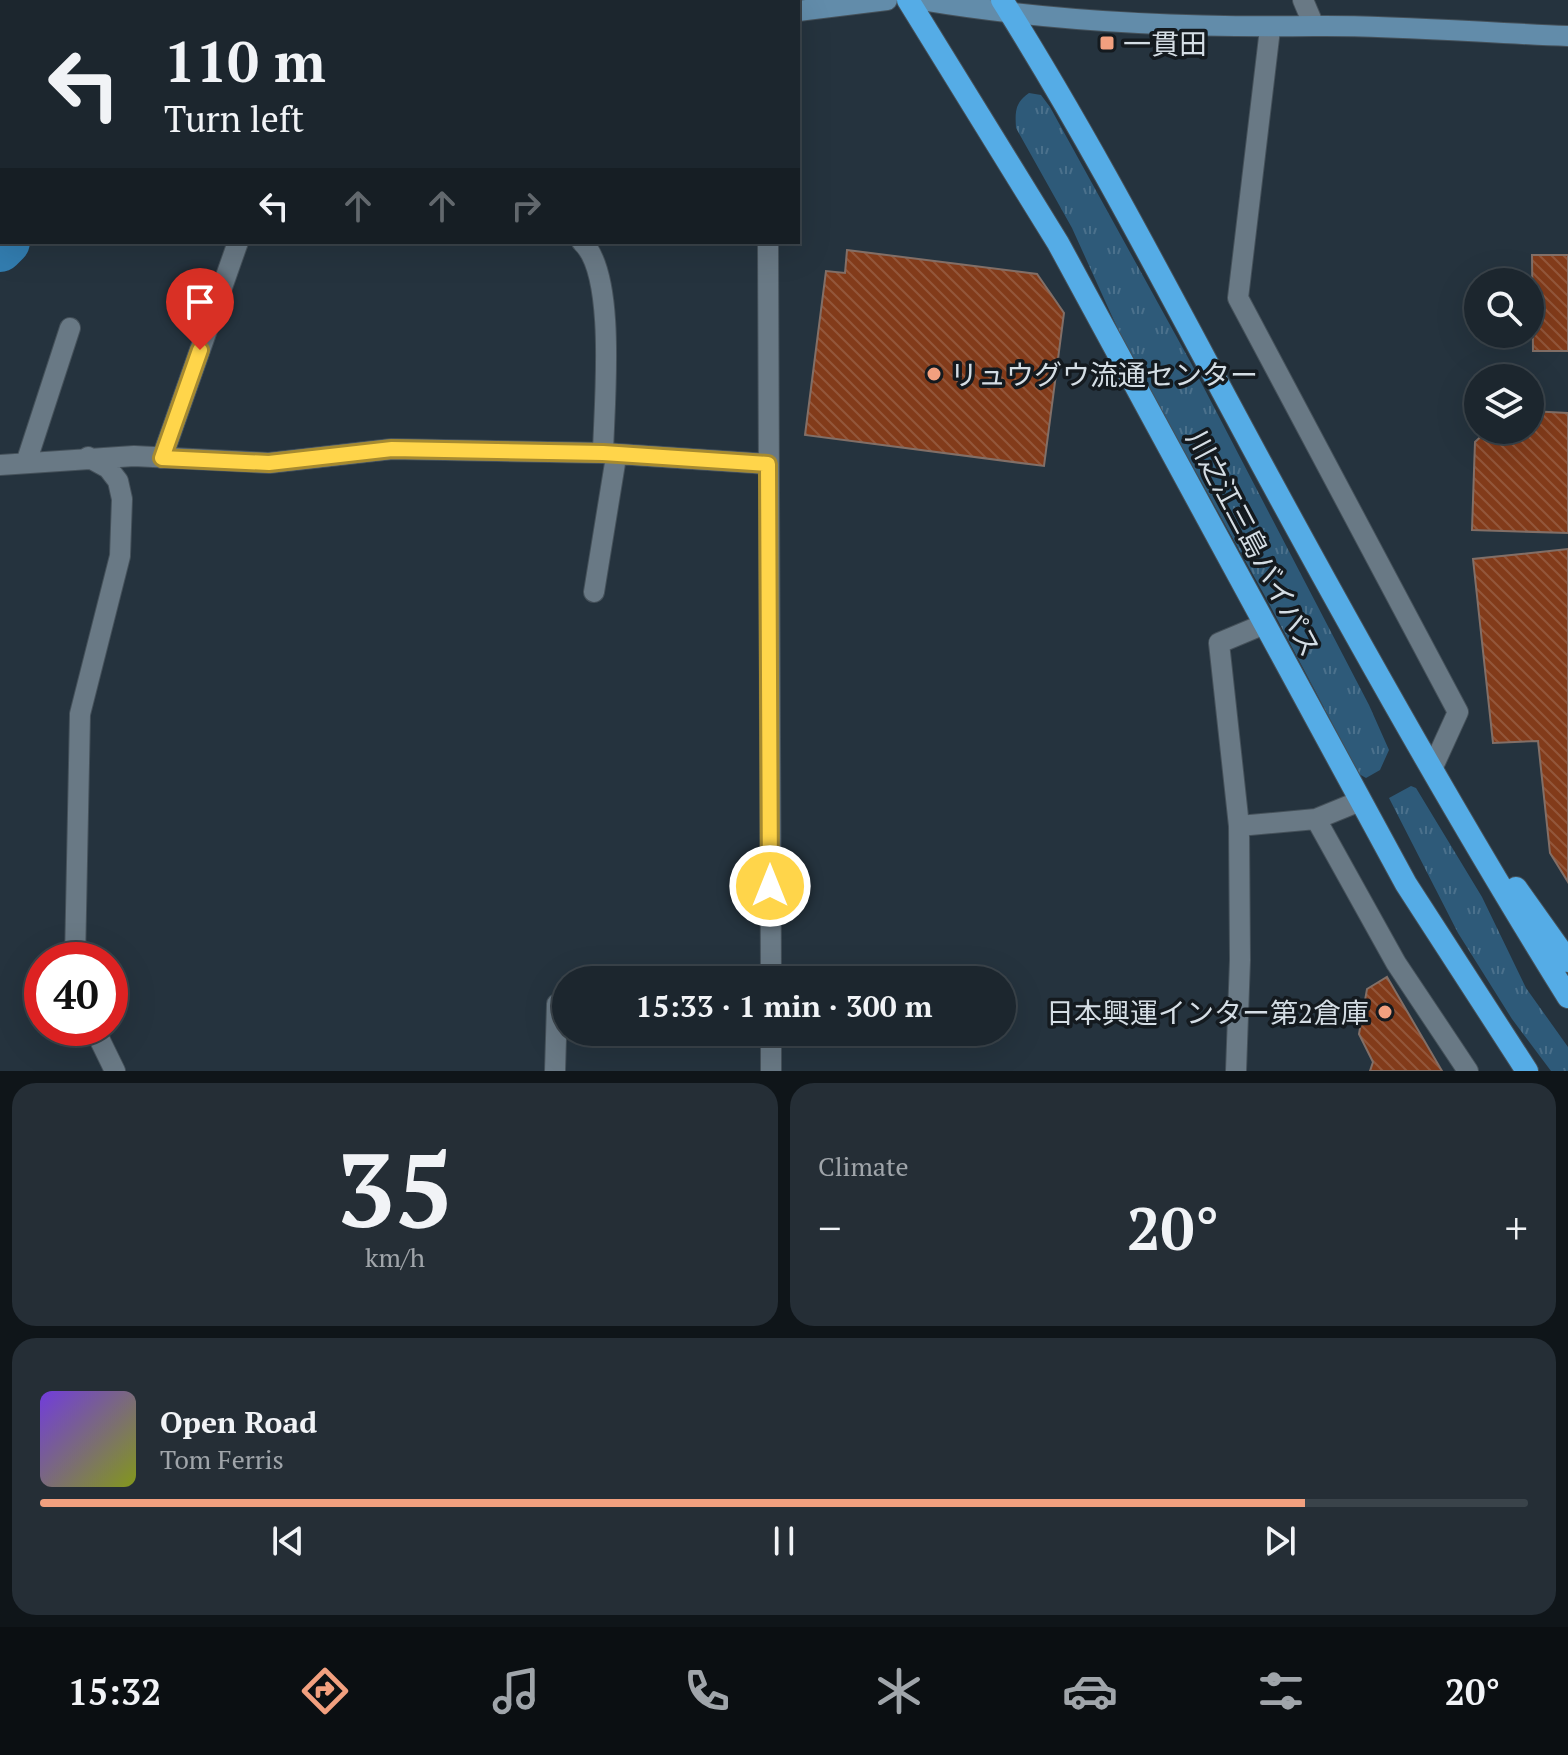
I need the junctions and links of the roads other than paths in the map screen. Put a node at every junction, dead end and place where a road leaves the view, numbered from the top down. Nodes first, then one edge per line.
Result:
1 (887, 0) edge
2 (908, 0) edge
3 (921, 0) edge
4 (1303, 0) edge
5 (1007, 8) edge
6 (800, 11) edge
7 (1314, 26) junction
8 (1270, 29) junction
9 (1568, 36) edge
10 (237, 244) edge
11 (584, 244) edge
12 (768, 244) edge
13 (70, 328) dead end
14 (610, 455) junction
15 (88, 457) junction
16 (162, 458) junction
17 (26, 463) junction
18 (768, 464) junction
19 (0, 465) edge
20 (594, 592) dead end
21 (1262, 625) junction
22 (1432, 769) junction
23 (1360, 801) junction
24 (1316, 819) junction
25 (1239, 826) junction
26 (75, 942) edge
27 (1568, 961) edge
28 (771, 966) edge
29 (1568, 997) edge
30 (103, 1046) edge
31 (556, 1046) edge
32 (771, 1046) edge
33 (115, 1071) edge
34 (555, 1071) edge
35 (771, 1071) edge
36 (1236, 1071) edge
37 (1468, 1071) edge
38 (1527, 1071) edge

1 - 6 main road
2 - 21 highway, 川之江三島バイパス
3 - 5 main road
4 - 7 street
5 - 8 main road
5 - 22 highway, 川之江三島バイパス
7 - 8 main road
7 - 9 main road
8 - 22 street
10 - 16 street
11 - 14 street
12 - 18 street
13 - 17 street
14 - 16 street
14 - 18 street
14 - 20 street
15 - 16 street
15 - 17 street
15 - 26 street
17 - 19 street
18 - 28 street
21 - 23 highway, 川之江三島バイパス
21 - 25 street
22 - 27 highway
22 - 29 highway, 川之江三島バイパス
23 - 24 street
23 - 38 highway, 川之江三島バイパス
24 - 25 street
24 - 37 street
25 - 36 street
30 - 33 street
31 - 34 street
32 - 35 street

